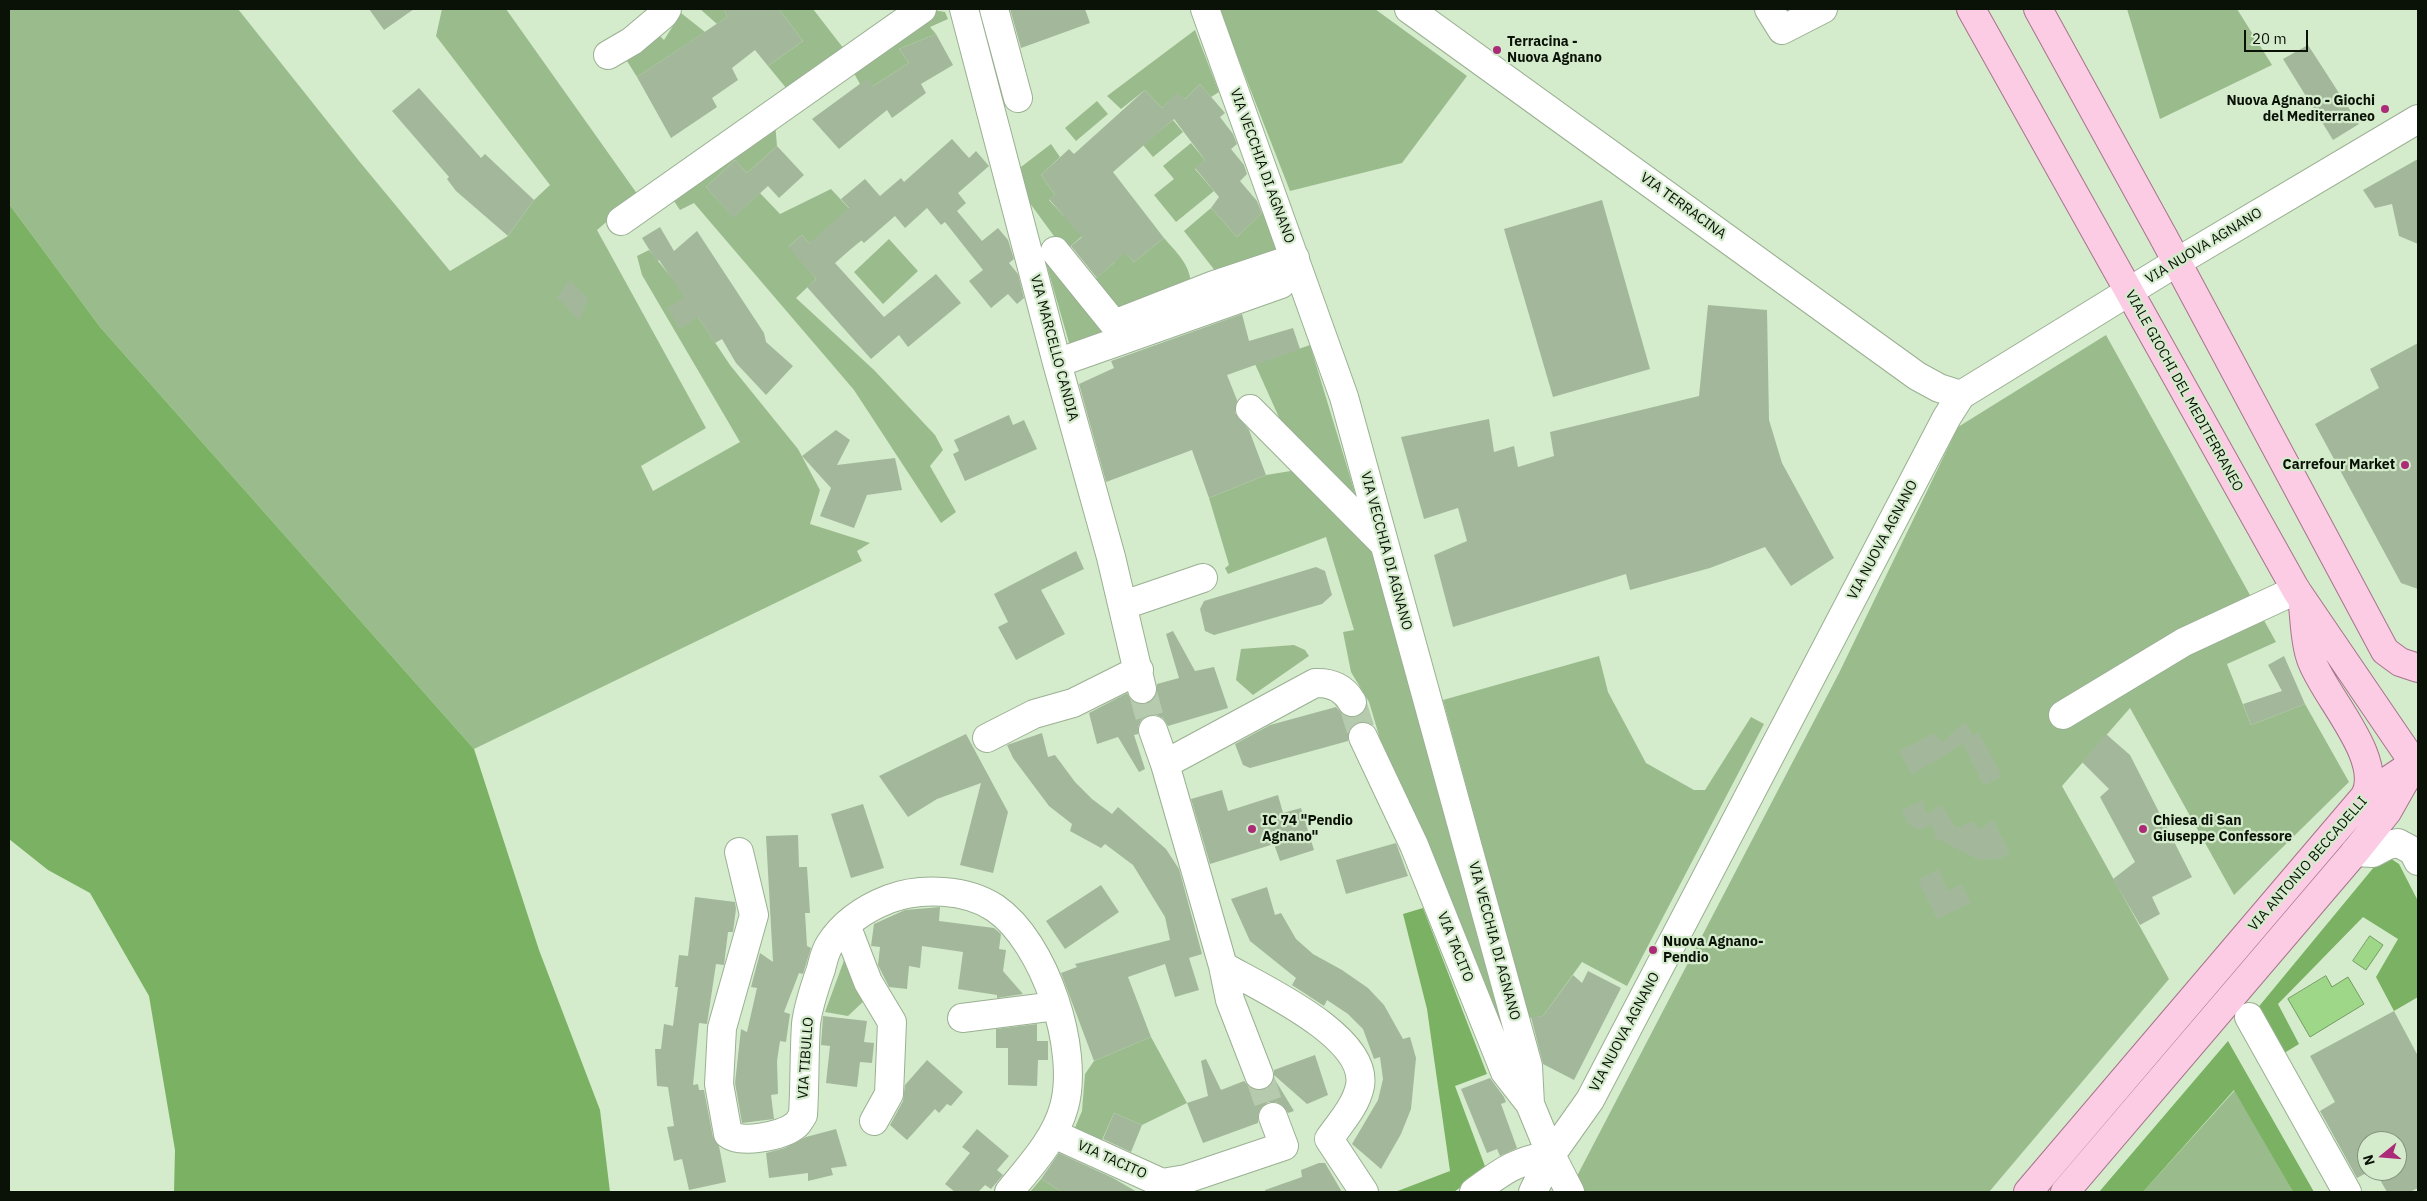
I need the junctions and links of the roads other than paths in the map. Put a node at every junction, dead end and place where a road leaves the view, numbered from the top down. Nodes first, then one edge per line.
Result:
1 (667, 9) edge
2 (922, 9) edge
3 (964, 9) edge
4 (994, 9) edge
5 (1205, 9) edge
6 (1409, 9) edge
7 (1769, 9) edge
8 (1823, 9) edge
9 (1971, 9) edge
10 (2038, 9) edge
11 (608, 55) dead end
12 (1018, 98) dead end
13 (2418, 119) edge
14 (620, 221) dead end
15 (1055, 251) dead end
16 (1295, 258) junction
17 (2177, 262) junction
18 (1280, 284) dead end
19 (2129, 291) junction
20 (1057, 363) junction
21 (1961, 395) junction
22 (1250, 409) dead end
23 (1384, 544) junction
24 (1203, 578) dead end
25 (2299, 596) junction
26 (1124, 605) junction
27 (2418, 668) edge
28 (1352, 702) tunnel mouth
29 (2063, 715) dead end
30 (1153, 730) tunnel mouth
31 (1363, 736) tunnel mouth
32 (987, 738) dead end
33 (2417, 763) edge
34 (1165, 764) junction
35 (2365, 796) junction
36 (739, 852) dead end
37 (2355, 852) junction
38 (2418, 861) edge
39 (846, 925) junction
40 (1223, 966) junction
41 (1056, 1006) junction
42 (2249, 1017) dead end
43 (962, 1018) dead end
44 (1259, 1075) tunnel mouth
45 (1530, 1104) junction
46 (1273, 1117) tunnel mouth
47 (874, 1121) dead end
48 (1054, 1134) junction
49 (1551, 1155) junction
50 (1158, 1188) edge
51 (1009, 1192) edge
52 (1364, 1192) edge
53 (1474, 1192) edge
54 (1533, 1192) edge
55 (1570, 1192) edge
56 (2028, 1192) edge
57 (2065, 1192) edge
58 (2347, 1192) edge

1 - 11 street
2 - 14 street
3 - 20 street, VIA MARCELLO CANDIA
4 - 12 street
5 - 16 street, VIA VECCHIA DI AGNANO
6 - 21 street, VIA TERRACINA
7 - 8 street
9 - 19 main road, VIALE GIOCHI DEL MEDITERRANEO
10 - 17 main road
13 - 17 street, VIA NUOVA AGNANO
15 - 16 street
16 - 23 street, VIA VECCHIA DI AGNANO
17 - 19 street, VIA NUOVA AGNANO
17 - 27 main road
18 - 20 street
19 - 21 street, VIA NUOVA AGNANO
19 - 25 main road, VIALE GIOCHI DEL MEDITERRANEO
20 - 26 street, VIA MARCELLO CANDIA
21 - 49 street, VIA NUOVA AGNANO
22 - 23 street
23 - 45 street, VIA VECCHIA DI AGNANO
24 - 26 street
25 - 29 street
25 - 33 main road, VIALE GIOCHI DEL MEDITERRANEO
25 - 35 main road
26 - 32 street, VIA MARCELLO CANDIA
28 - 34 street
30 - 34 street
31 - 45 street, VIA TACITO
33 - 35 main road, VIA ANTONIO BECCADELLI
33 - 37 main road, VIA ANTONIO BECCADELLI
34 - 40 street
35 - 56 main road, VIA ANTONIO BECCADELLI
36 - 39 street, VIA TIBULLO
37 - 38 street
37 - 57 main road, VIA ANTONIO BECCADELLI
39 - 41 street, VIA TIBULLO
39 - 47 street
40 - 44 street
40 - 52 street
41 - 43 street
41 - 48 street, VIA TIBULLO
42 - 58 street
45 - 49 street, VIA TACITO
46 - 50 street, VIA TACITO
48 - 50 street, VIA TACITO
48 - 51 street, VIA TIBULLO
49 - 53 street
49 - 54 street, VIA NUOVA AGNANO
49 - 55 street, VIA TACITO

